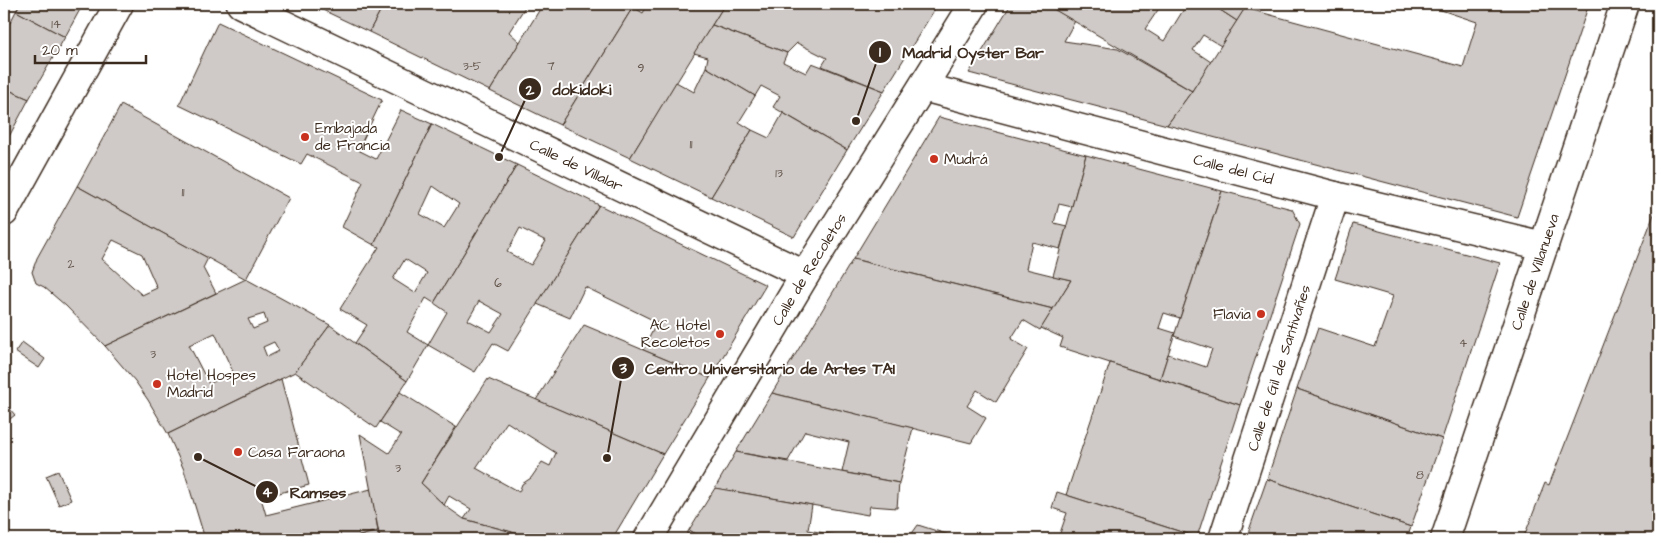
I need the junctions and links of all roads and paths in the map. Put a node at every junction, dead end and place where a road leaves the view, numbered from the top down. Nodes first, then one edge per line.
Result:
1 (119, 4) edge
2 (241, 4) edge
3 (974, 4) edge
4 (1625, 4) edge
5 (923, 87) junction
6 (1335, 196) junction
7 (4, 212) edge
8 (1544, 246) junction
9 (805, 275) junction
10 (648, 539) edge
11 (1223, 539) edge
12 (1445, 539) edge

1 - 7 street
2 - 9 street, Calle de Villalar
3 - 5 street, Calle de Recoletos
4 - 8 street, Calle de Villanueva
5 - 6 street, Calle del Cid
5 - 9 street, Calle de Recoletos
6 - 8 street, Calle del Cid
6 - 11 street, Calle de Gil de Santivañes
8 - 12 street, Calle de Villanueva
9 - 10 street, Calle de Recoletos

